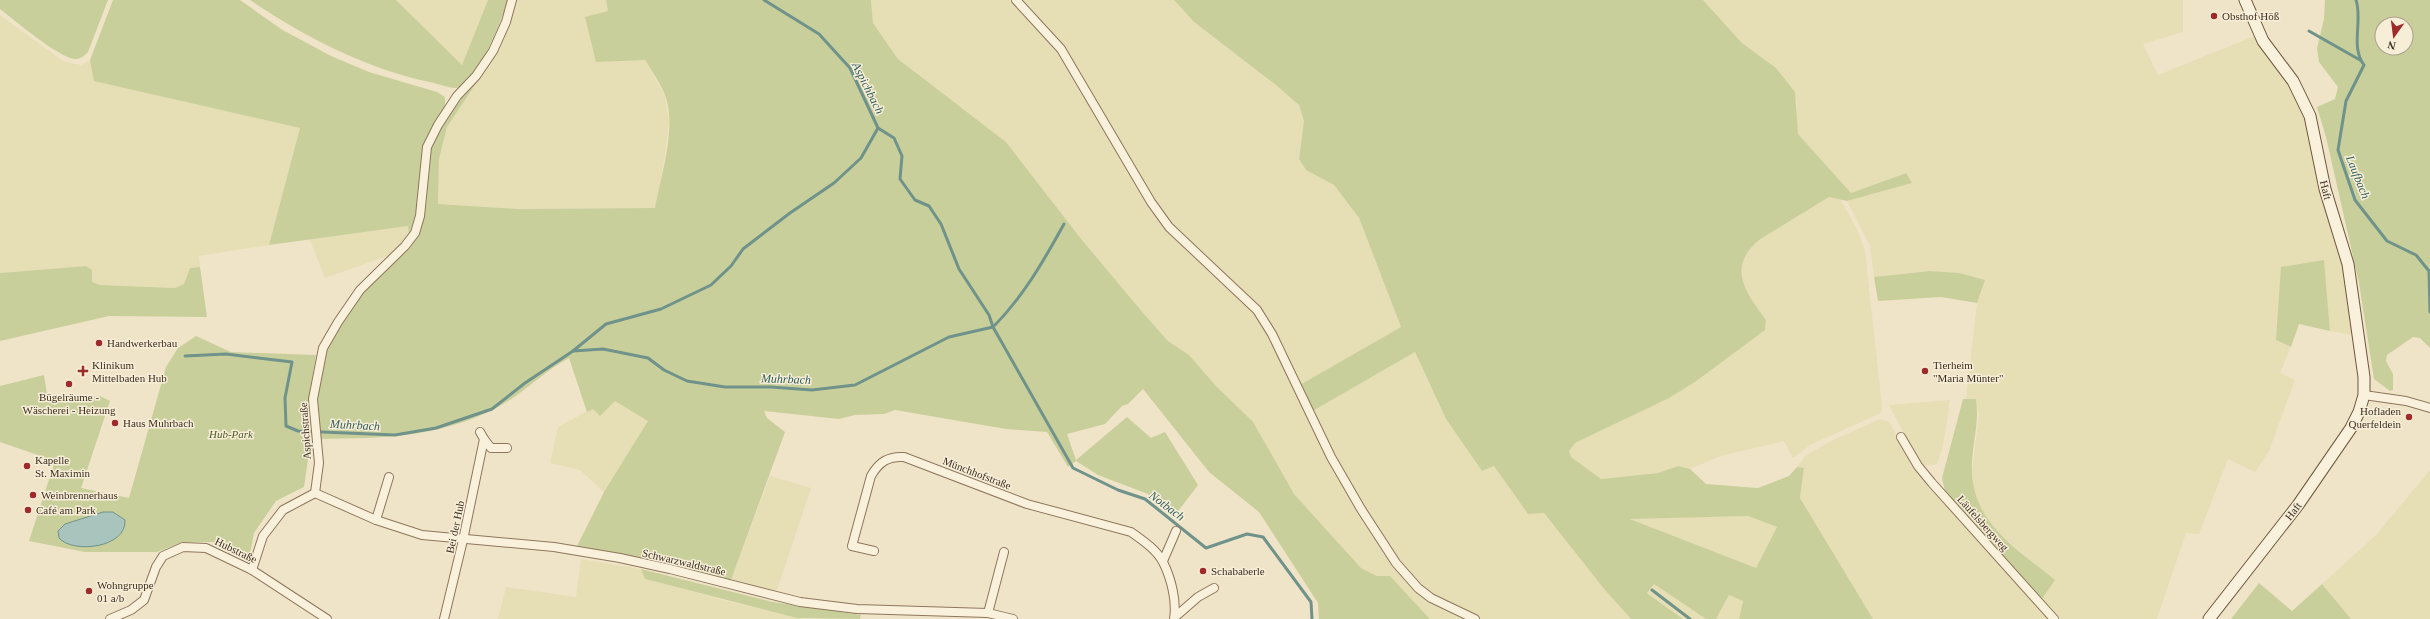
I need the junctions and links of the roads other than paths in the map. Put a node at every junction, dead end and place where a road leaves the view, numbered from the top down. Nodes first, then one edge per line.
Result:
1 (512, 0) edge
2 (1016, 0) edge
3 (2245, 0) edge
4 (2364, 395) junction
5 (2430, 408) edge
6 (1901, 437) dead end
7 (507, 448) dead end
8 (389, 477) dead end
9 (315, 493) junction
10 (376, 520) junction
11 (1176, 531) dead end
12 (464, 540) junction
13 (874, 551) dead end
14 (1004, 552) dead end
15 (1163, 562) junction
16 (252, 570) junction
17 (1214, 588) dead end
18 (988, 613) junction
19 (1174, 618) edge
20 (110, 619) edge
21 (327, 619) edge
22 (444, 619) edge
23 (1013, 619) edge
24 (1475, 619) edge
25 (2054, 619) edge
26 (2209, 619) edge

1 - 9 street, Aspichstraße
2 - 24 street
3 - 4 main road, Haft
4 - 5 street
4 - 26 main road, Haft
6 - 25 street, Läufelsbergweg
7 - 12 street, Bei der Hub
8 - 10 street
9 - 10 street, Schwarzwaldstraße
9 - 16 street
10 - 12 street, Schwarzwaldstraße
11 - 15 street
12 - 18 street, Schwarzwaldstraße
12 - 22 street, Bei der Hub
13 - 15 street, Münchhofstraße
14 - 18 street
15 - 19 street, Münchhofstraße
16 - 20 street, Hubstraße
16 - 21 street, Hubstraße
17 - 19 street, Münchhofstraße
18 - 23 street, Schwarzwaldstraße

